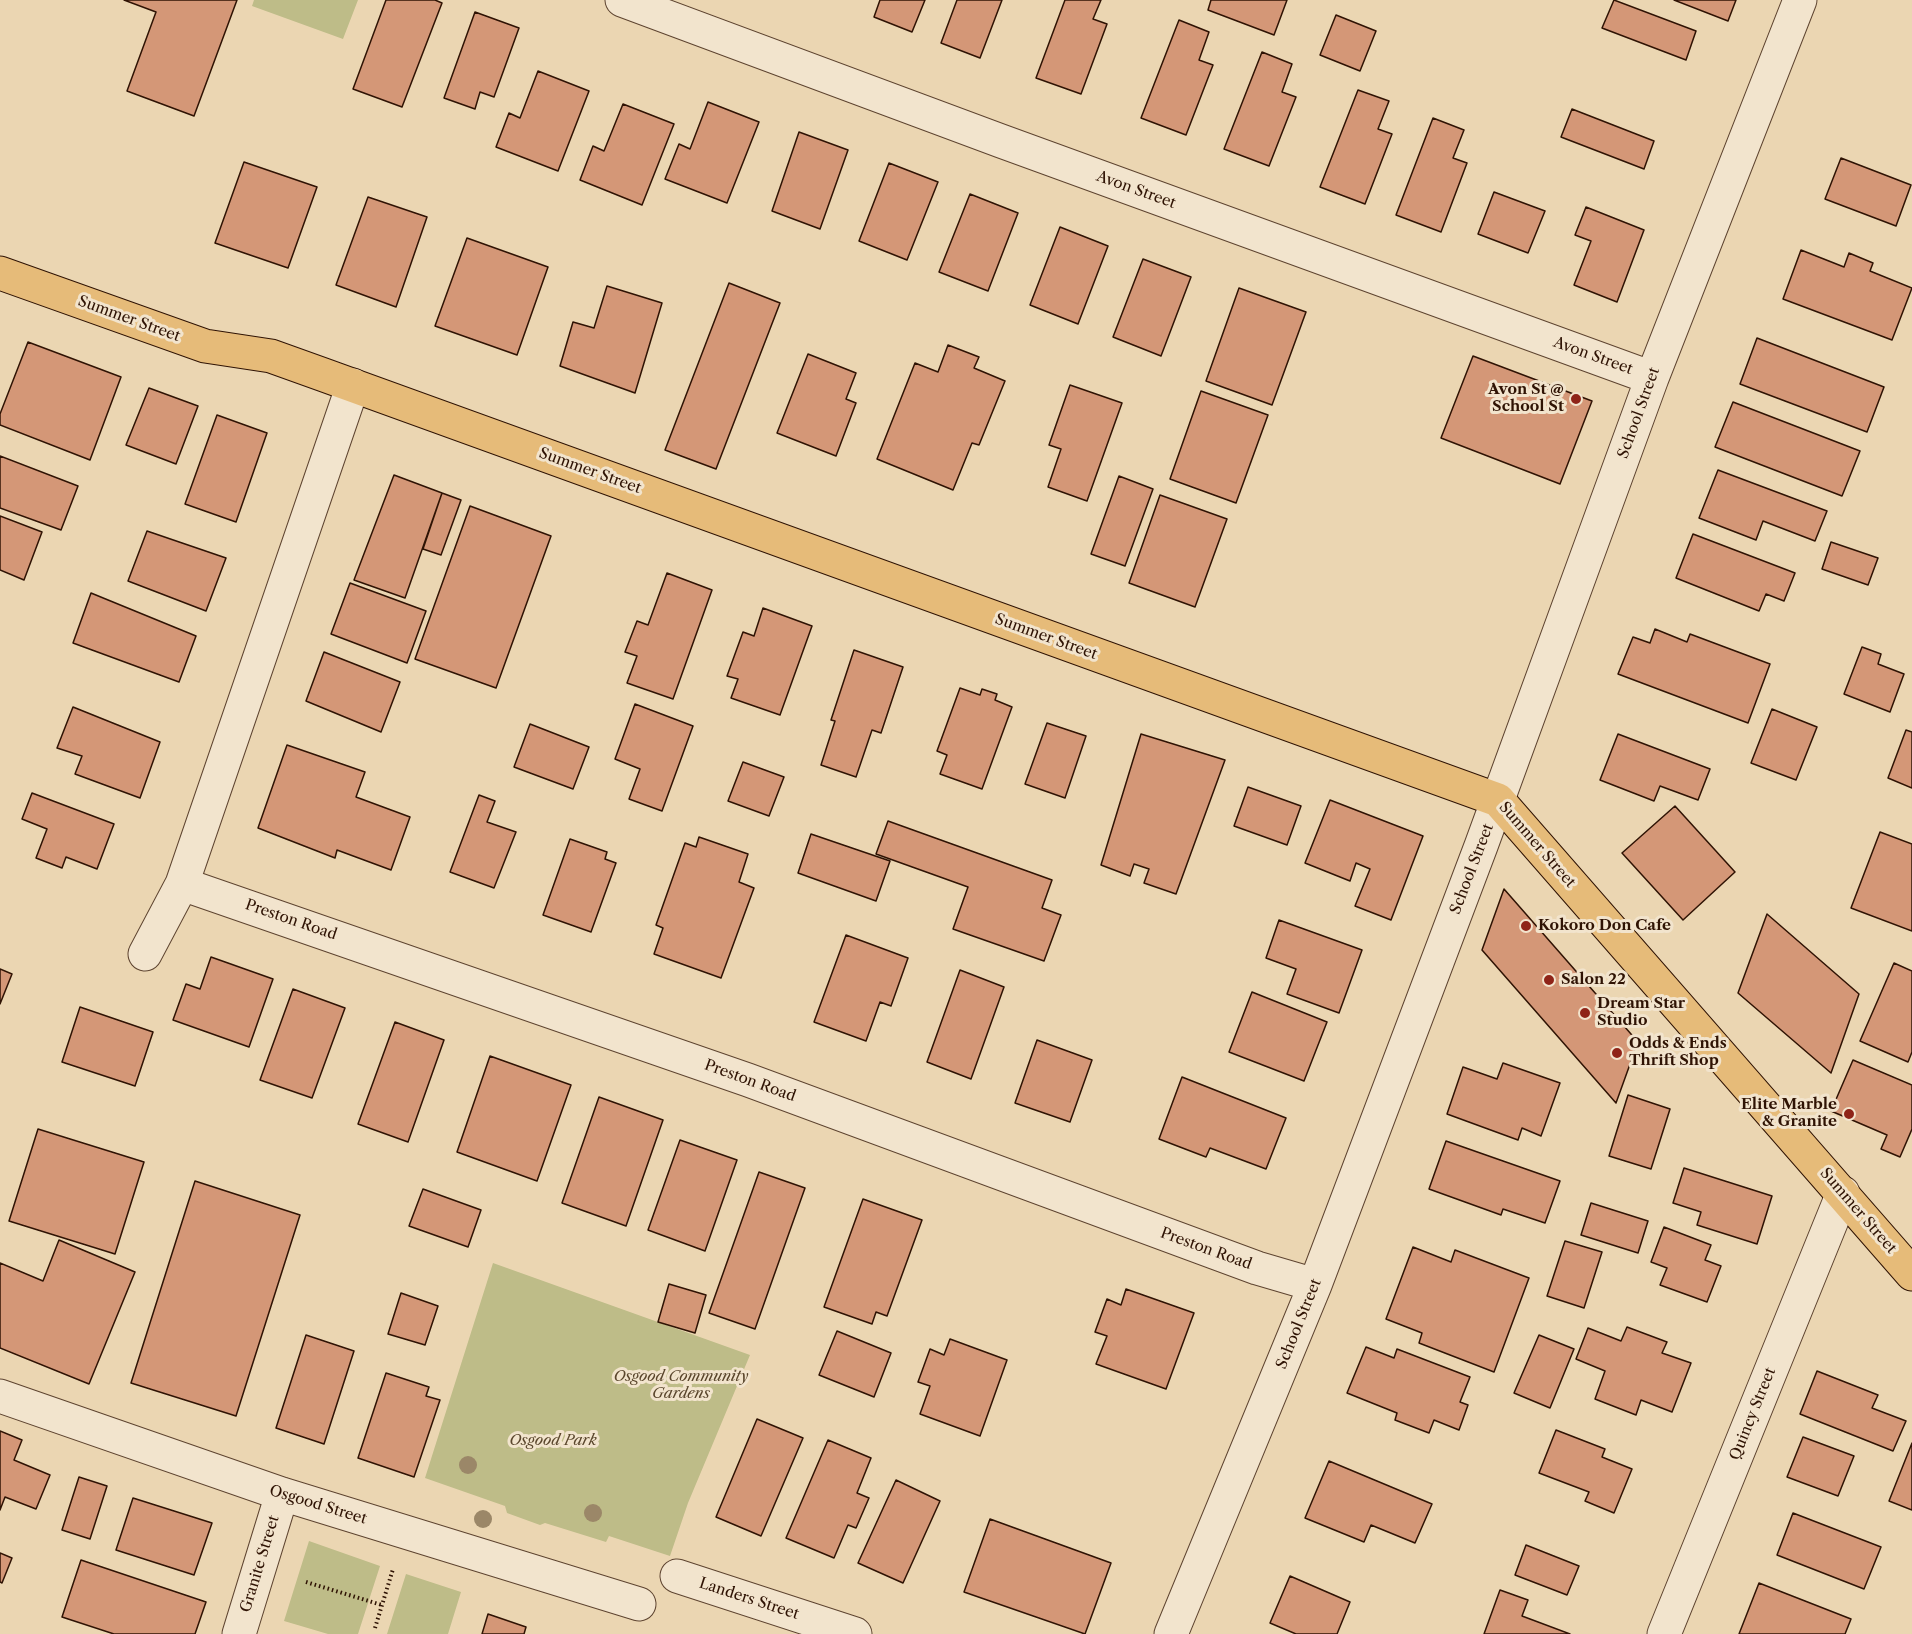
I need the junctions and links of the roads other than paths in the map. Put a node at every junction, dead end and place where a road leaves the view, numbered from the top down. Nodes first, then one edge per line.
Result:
1 (622, 0) edge
2 (1800, 0) edge
3 (1, 276) edge
4 (1652, 378) junction
5 (353, 385) junction
6 (1498, 800) junction
7 (182, 884) junction
8 (145, 954) dead end
9 (1843, 1193) junction
10 (1909, 1264) edge
11 (1315, 1285) junction
12 (0, 1396) edge
13 (282, 1494) junction
14 (677, 1576) dead end
15 (639, 1604) dead end
16 (239, 1634) edge
17 (855, 1634) edge
18 (1171, 1634) edge
19 (1664, 1634) edge

1 - 4 street, Avon Street
2 - 4 street, School Street
3 - 5 main road, Summer Street
4 - 6 street, School Street
5 - 6 main road, Summer Street
5 - 7 street
6 - 9 main road, Summer Street
6 - 11 street, School Street
7 - 8 street
7 - 11 street, Preston Road
9 - 10 main road, Summer Street
9 - 19 street, Quincy Street
11 - 18 street, School Street
12 - 13 street, Osgood Street
13 - 15 street, Osgood Street
13 - 16 street, Granite Street
14 - 17 street, Landers Street

